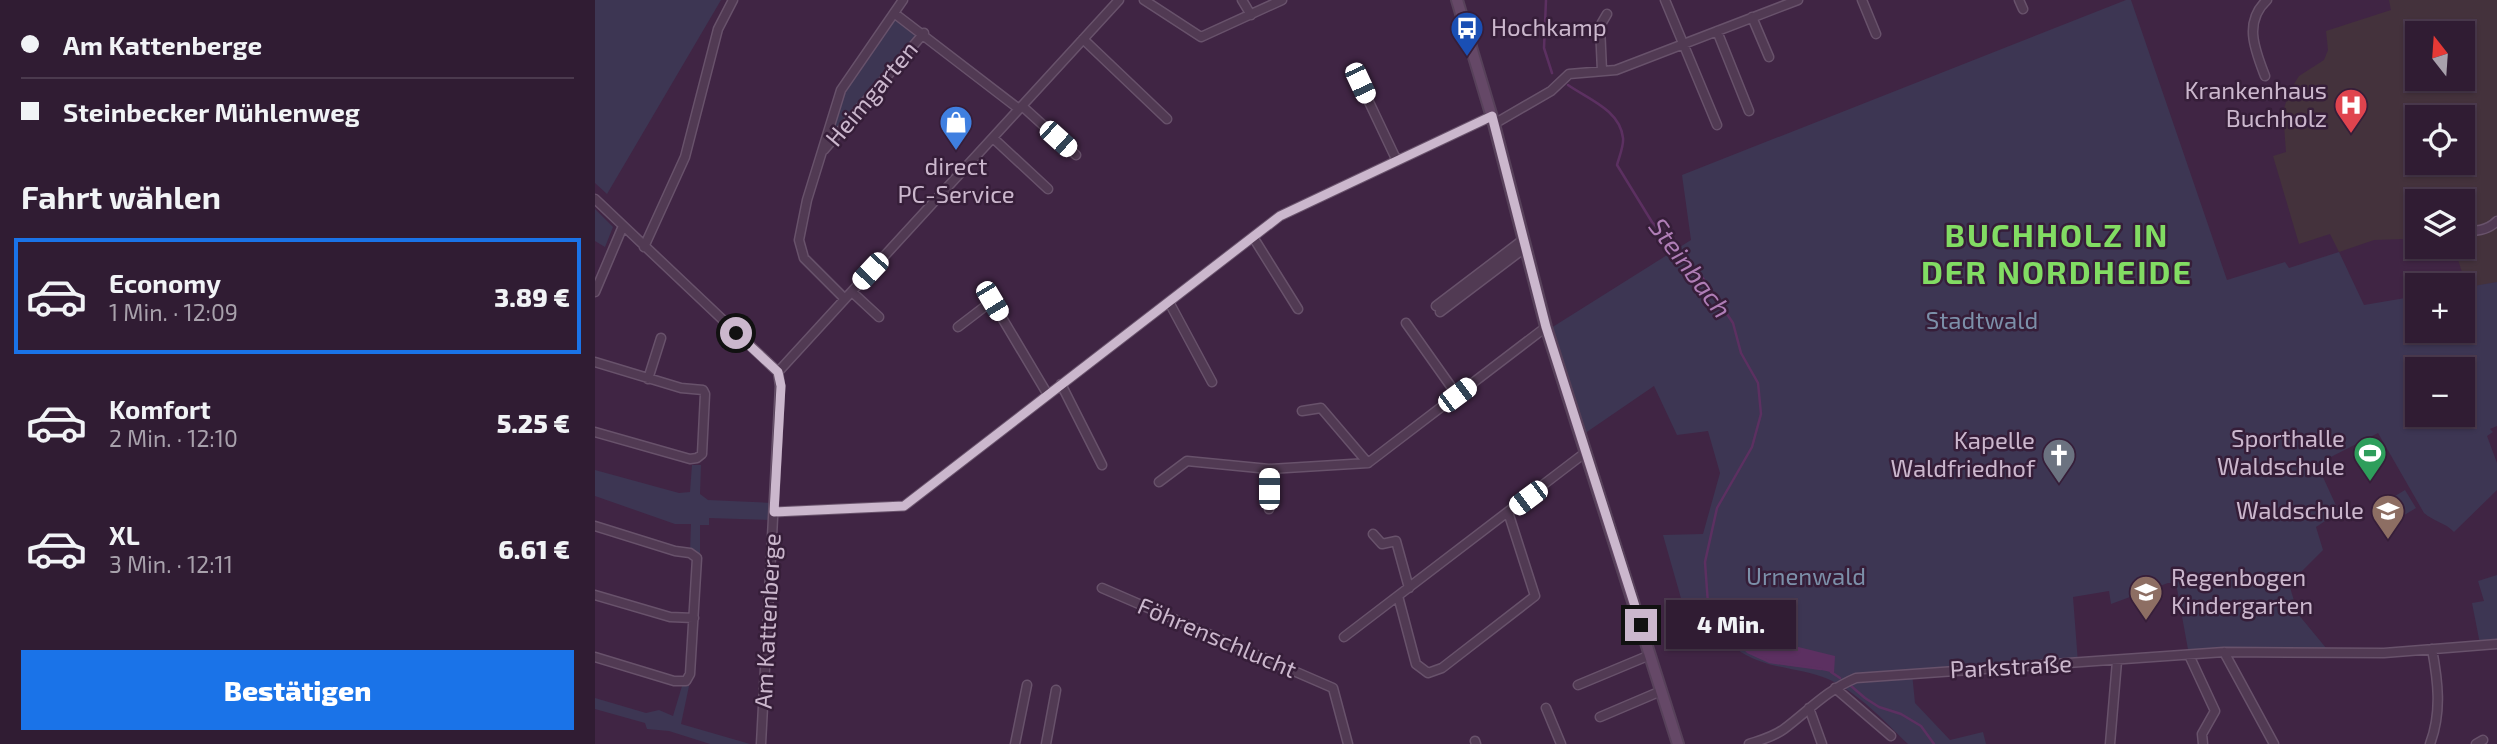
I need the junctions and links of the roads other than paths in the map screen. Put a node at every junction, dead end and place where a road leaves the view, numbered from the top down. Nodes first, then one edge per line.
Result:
1 (733, 0) edge
2 (904, 0) edge
3 (1119, 0) edge
4 (1144, 0) edge
5 (1242, 0) edge
6 (1282, 0) edge
7 (1457, 0) edge
8 (1665, 0) edge
9 (1798, 0) edge
10 (1863, 0) edge
11 (2267, 0) edge
12 (894, 13) junction
13 (1607, 14) dead end
14 (1251, 15) junction
15 (1752, 17) junction
16 (1717, 31) junction
17 (923, 33) junction
18 (1876, 34) dead end
19 (1083, 39) junction
20 (1684, 44) junction
21 (1769, 57) dead end
22 (1602, 71) junction
23 (2265, 76) dead end
24 (1360, 83) dead end
25 (1020, 108) junction
26 (1749, 111) dead end
27 (1167, 119) dead end
28 (1493, 120) junction
29 (1717, 125) dead end
30 (993, 138) junction
31 (820, 155) junction
32 (1076, 155) dead end
33 (1397, 161) junction
34 (1048, 189) dead end
35 (595, 199) edge
36 (2497, 221) edge
37 (623, 226) junction
38 (2475, 231) edge
39 (1252, 237) junction
40 (1525, 243) junction
41 (644, 247) junction
42 (595, 292) edge
43 (852, 292) junction
44 (845, 299) junction
45 (1169, 302) junction
46 (1298, 309) dead end
47 (1438, 309) dead end
48 (879, 317) dead end
49 (1406, 323) dead end
50 (958, 327) dead end
51 (1546, 327) junction
52 (661, 338) dead end
53 (595, 362) edge
54 (778, 372) junction
55 (648, 379) junction
56 (1212, 382) dead end
57 (1061, 384) junction
58 (1048, 394) junction
59 (1457, 395) junction
60 (1302, 411) dead end
61 (595, 432) edge
62 (1586, 452) junction
63 (1368, 463) junction
64 (1102, 465) dead end
65 (1269, 469) junction
66 (1159, 482) dead end
67 (1269, 509) dead end
68 (774, 512) junction
69 (1508, 512) junction
70 (595, 526) edge
71 (1373, 534) dead end
72 (1102, 588) dead end
73 (1409, 588) junction
74 (595, 595) edge
75 (1398, 596) junction
76 (694, 618) junction
77 (1344, 638) dead end
78 (2497, 644) edge
79 (2432, 649) junction
80 (2224, 652) junction
81 (2189, 654) junction
82 (1650, 655) junction
83 (595, 657) edge
84 (2117, 661) junction
85 (1027, 684) dead end
86 (1578, 685) dead end
87 (1835, 688) junction
88 (1056, 690) dead end
89 (1661, 691) junction
90 (1546, 708) dead end
91 (1809, 708) junction
92 (1600, 717) dead end
93 (1891, 736) dead end
94 (761, 744) edge
95 (1015, 744) edge
96 (1046, 744) edge
97 (1348, 744) edge
98 (1561, 744) edge
99 (1678, 744) edge
100 (1749, 744) edge
101 (1822, 744) edge
102 (2110, 744) edge
103 (2203, 744) edge
104 (2274, 744) edge
105 (2430, 744) edge

1 - 41 street
2 - 12 street, Heimgarten
3 - 19 street
4 - 14 street
5 - 14 street
6 - 14 street
7 - 28 street
8 - 20 street
9 - 15 street
10 - 18 street
11 - 23 street
12 - 17 street, Heimgarten
12 - 31 street, Heimgarten
13 - 22 street
15 - 16 street
15 - 21 street
16 - 20 street
16 - 26 street
17 - 25 street, Heimgarten
17 - 31 street, Heimgarten
19 - 25 street
19 - 27 street
20 - 22 street
20 - 29 street
22 - 28 street
24 - 33 street
25 - 30 street
25 - 32 street, Heimgarten
28 - 33 street
28 - 40 street
30 - 34 street
30 - 43 street
31 - 44 street, Heimgarten
33 - 39 street
35 - 37 street
36 - 38 street
37 - 41 street
37 - 42 street
39 - 45 street
39 - 46 street
40 - 47 street
40 - 51 street
41 - 54 street
43 - 44 street
43 - 48 street
44 - 54 street
45 - 56 street
45 - 57 street
49 - 59 street
50 - 58 street
51 - 59 street
51 - 62 street
52 - 55 street
53 - 55 street
54 - 68 street, Am Kattenberge
55 - 61 street
57 - 58 street
57 - 64 street
58 - 68 street
59 - 63 street
60 - 63 street
62 - 69 street
62 - 82 street
63 - 65 street
65 - 66 street
65 - 67 street
68 - 94 street, Am Kattenberge
69 - 73 street
69 - 75 street
70 - 76 street
71 - 73 street
72 - 97 street, Föhrenschlucht
73 - 75 street
74 - 76 street
75 - 77 street
76 - 83 street
78 - 79 street, Parkstraße
79 - 80 street, Parkstraße
79 - 105 street
80 - 81 street, Parkstraße
80 - 104 street
81 - 84 street, Parkstraße
81 - 103 street
82 - 86 street
82 - 89 street
84 - 87 street, Parkstraße
84 - 102 street
85 - 95 street
87 - 91 street, Parkstraße
87 - 93 street
88 - 96 street
89 - 92 street
89 - 99 street
90 - 98 street
91 - 100 street, Parkstraße
91 - 101 street

